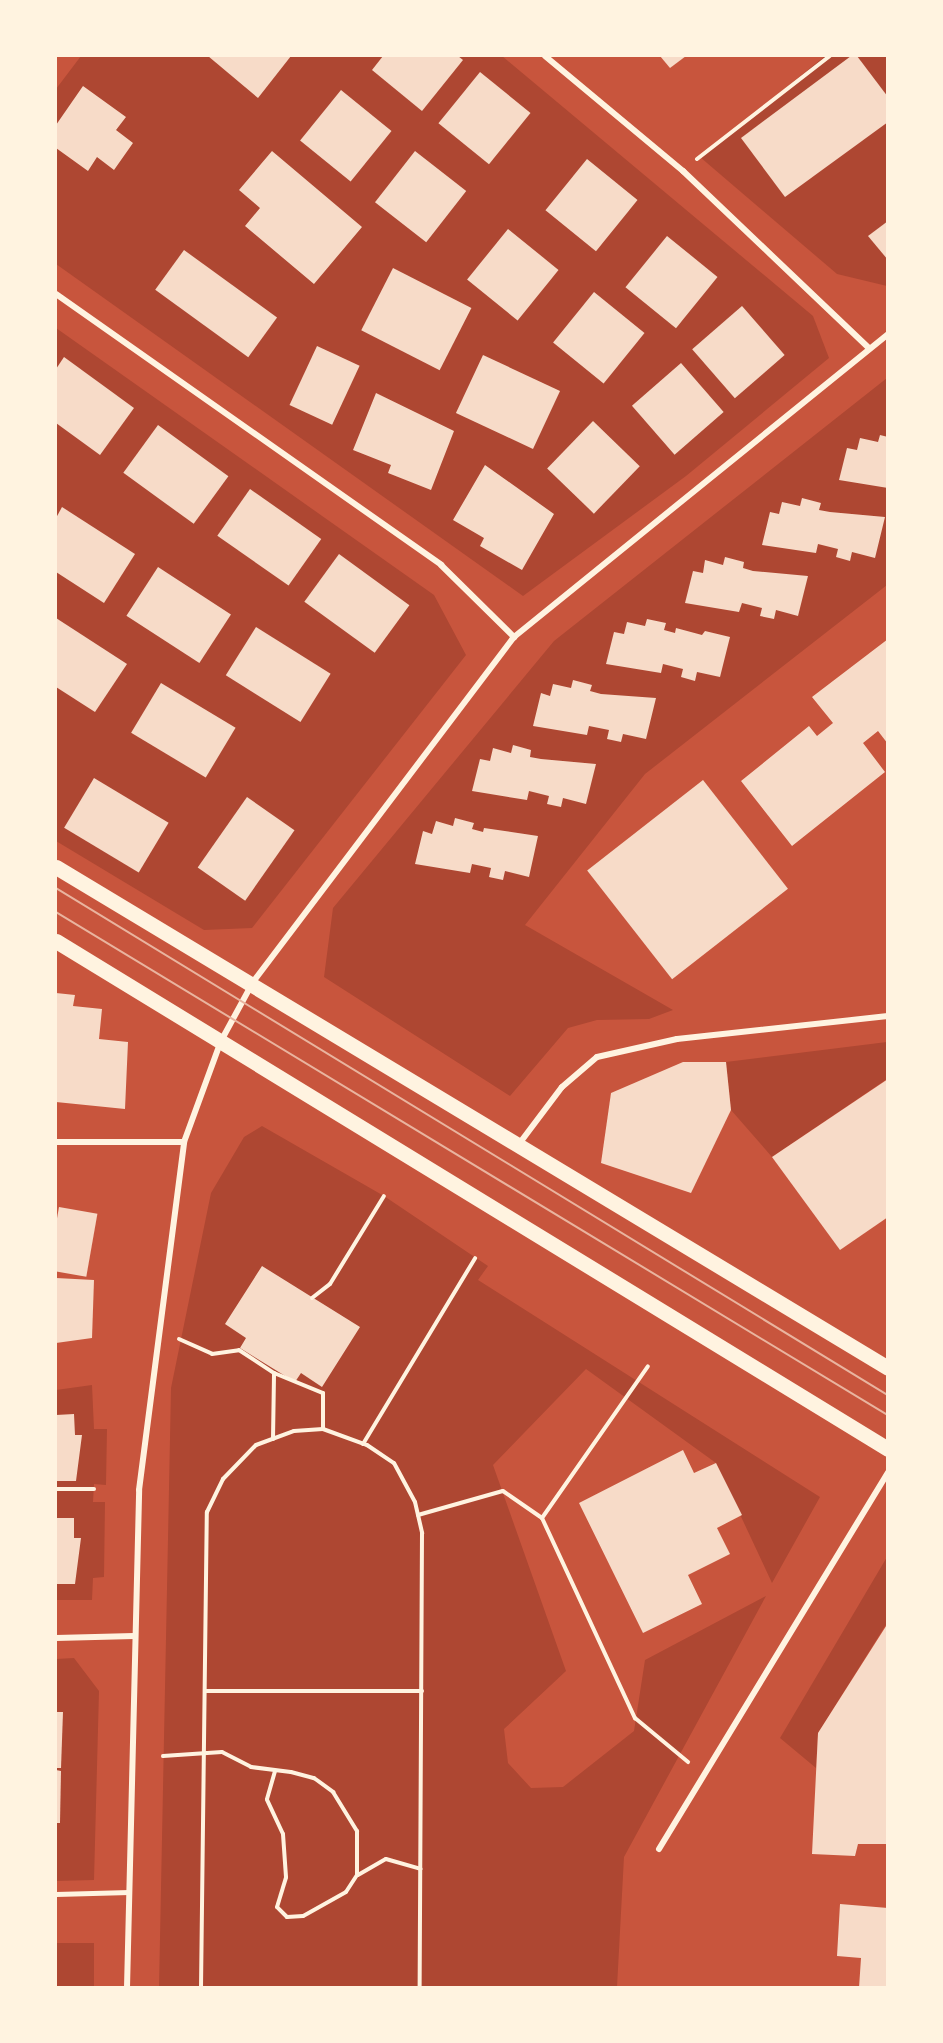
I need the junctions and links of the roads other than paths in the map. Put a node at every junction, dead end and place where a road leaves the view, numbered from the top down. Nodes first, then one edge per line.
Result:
1 (545, 56) edge
2 (56, 294) edge
3 (888, 334) edge
4 (869, 348) junction
5 (514, 637) junction
6 (56, 867) edge
7 (56, 941) edge
8 (254, 982) junction
9 (888, 1016) edge
10 (221, 1041) junction
11 (56, 1142) edge
12 (184, 1143) junction
13 (519, 1145) junction
14 (888, 1368) edge
15 (888, 1449) edge
16 (888, 1472) edge
17 (134, 1636) junction
18 (56, 1638) edge
19 (659, 1849) dead end
20 (129, 1892) junction
21 (56, 1894) edge
22 (127, 1988) edge

1 - 4 street
2 - 5 street
3 - 4 street
4 - 5 street
5 - 8 street
6 - 8 main road
7 - 10 main road
8 - 10 street
8 - 13 main road
9 - 13 street
10 - 12 street
10 - 15 main road
11 - 12 street
12 - 17 street
13 - 14 main road
16 - 19 street
17 - 18 street
17 - 20 street
20 - 21 lane
20 - 22 street

